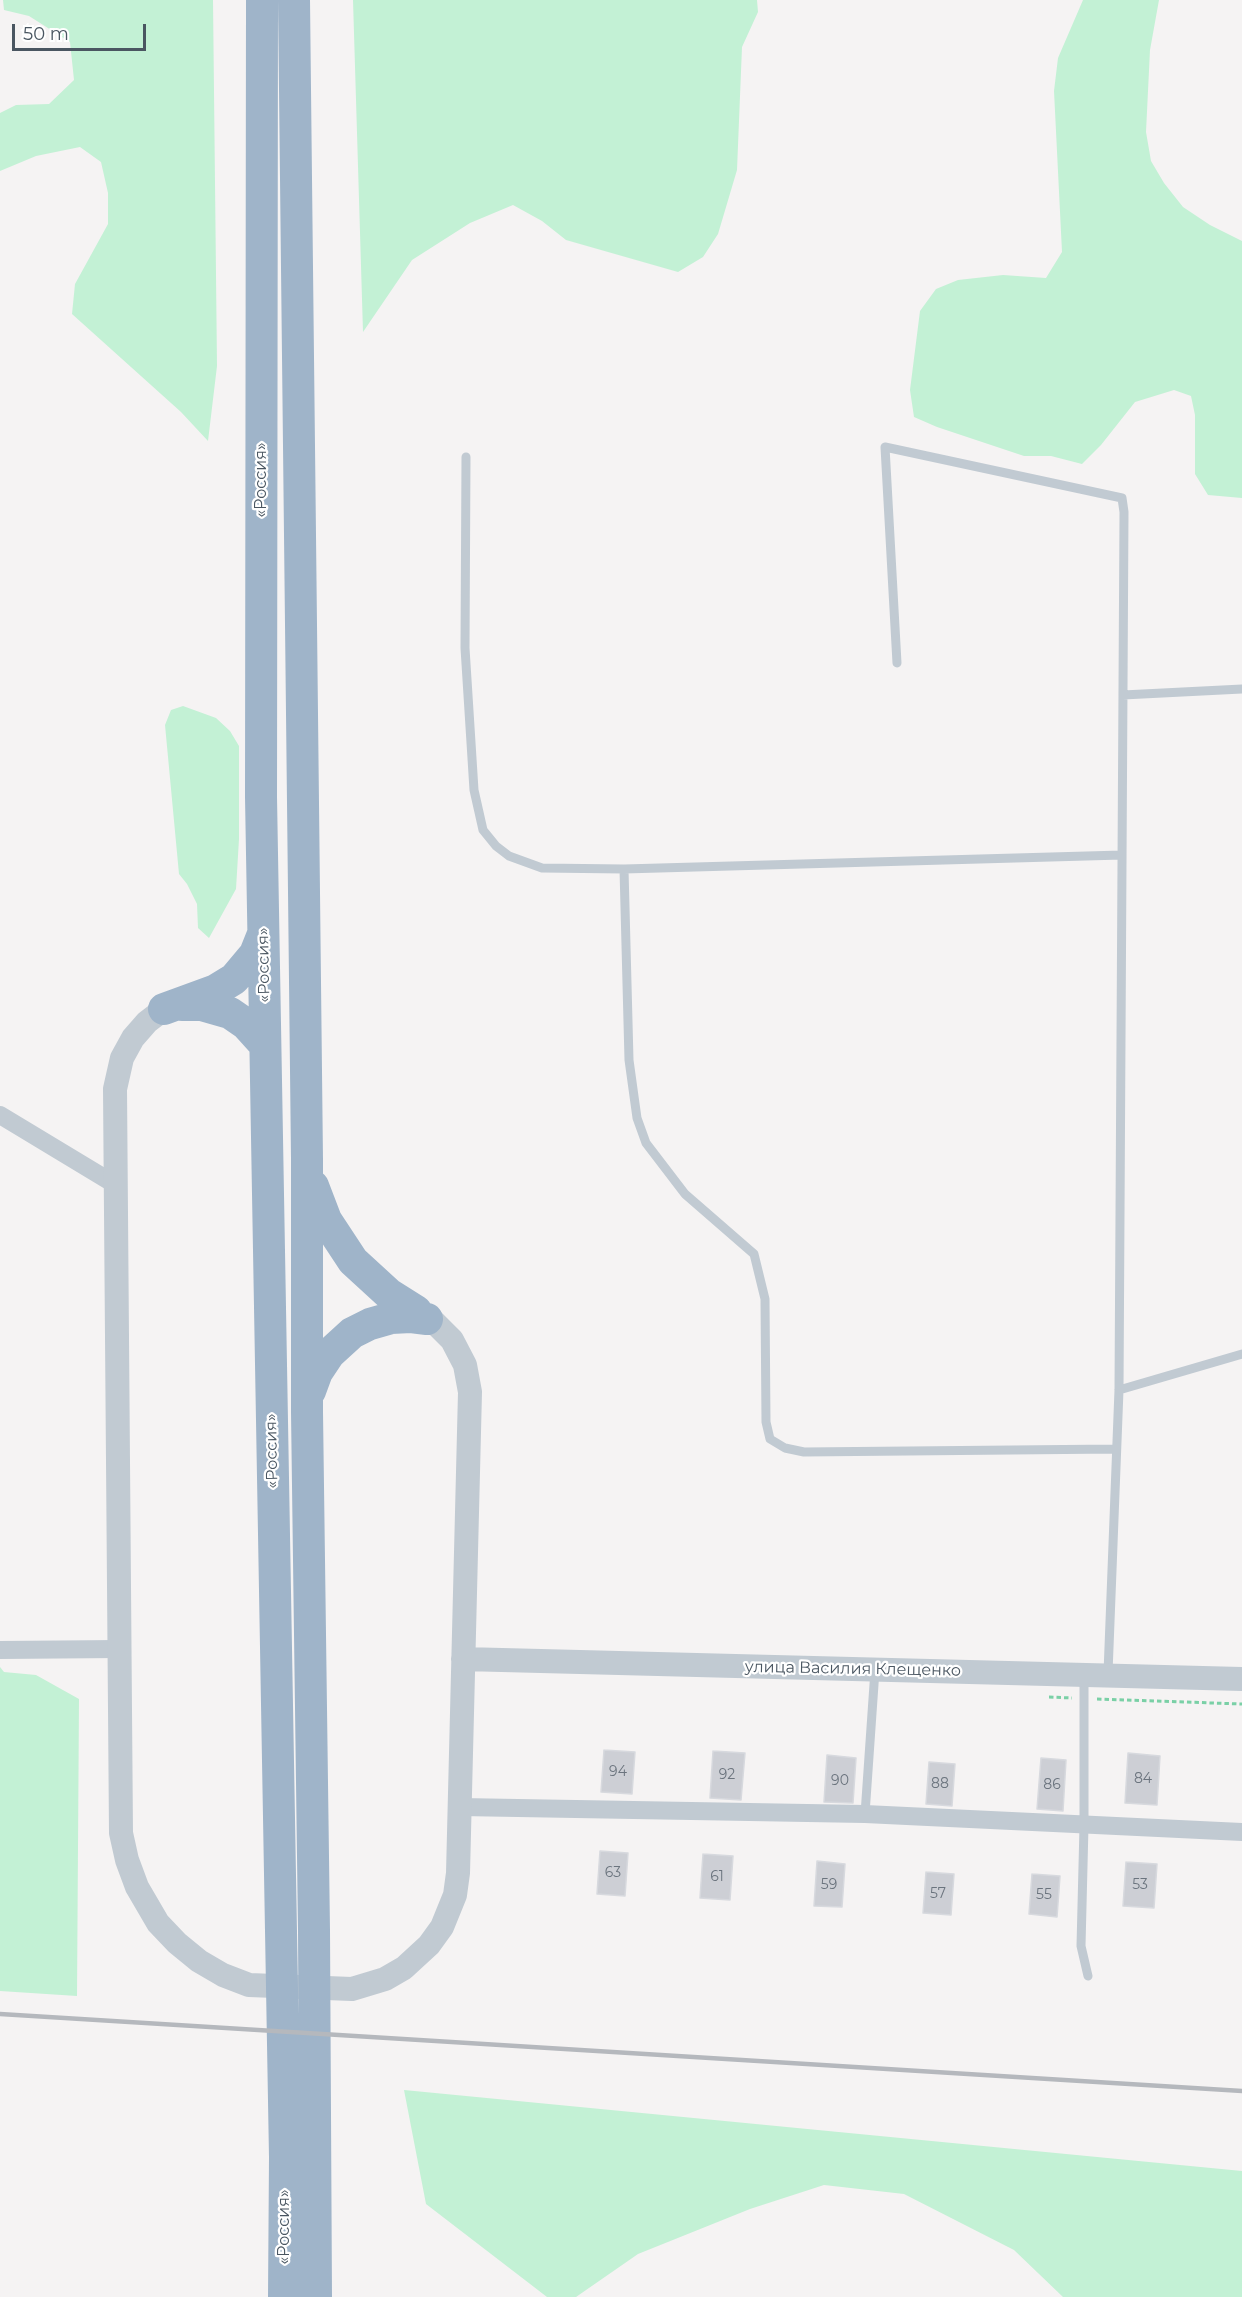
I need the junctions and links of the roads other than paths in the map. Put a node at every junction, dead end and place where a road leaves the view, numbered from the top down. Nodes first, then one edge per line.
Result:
1 (262, 0) edge
2 (294, 0) edge
3 (466, 457) dead end
4 (897, 663) dead end
5 (1242, 689) edge
6 (1123, 695) junction
7 (1122, 855) junction
8 (624, 869) junction
9 (263, 933) junction
10 (164, 1009) junction
11 (265, 1045) junction
12 (0, 1115) edge
13 (307, 1158) junction
14 (117, 1185) junction
15 (424, 1316) junction
16 (1242, 1354) edge
17 (1119, 1390) junction
18 (307, 1412) junction
19 (1116, 1449) junction
20 (119, 1649) junction
21 (0, 1650) edge
22 (464, 1659) junction
23 (875, 1670) junction
24 (1096, 1675) junction
25 (1242, 1679) edge
26 (460, 1807) junction
27 (865, 1814) junction
28 (1084, 1826) junction
29 (1242, 1832) edge
30 (1088, 1976) dead end
31 (284, 2297) edge
32 (316, 2297) edge

1 - 9 highway, «Россия»
2 - 13 highway
3 - 8 lane
4 - 6 lane
5 - 6 lane
6 - 7 lane
7 - 8 lane
7 - 17 lane
8 - 19 lane
9 - 10 highway
9 - 11 highway, «Россия»
10 - 11 highway
10 - 14 street
11 - 31 highway, «Россия»
12 - 14 street
13 - 15 highway
13 - 18 highway
14 - 20 street
15 - 18 highway
15 - 22 street
16 - 17 lane
17 - 19 lane
18 - 32 highway, «Россия»
19 - 24 lane
20 - 21 street
20 - 26 street
22 - 23 street, улица Василия Клещенко
22 - 26 street
23 - 24 street, улица Василия Клещенко
23 - 27 lane
24 - 25 street, улица Василия Клещенко
24 - 28 lane
26 - 27 street
27 - 28 street
28 - 29 street
28 - 30 lane

